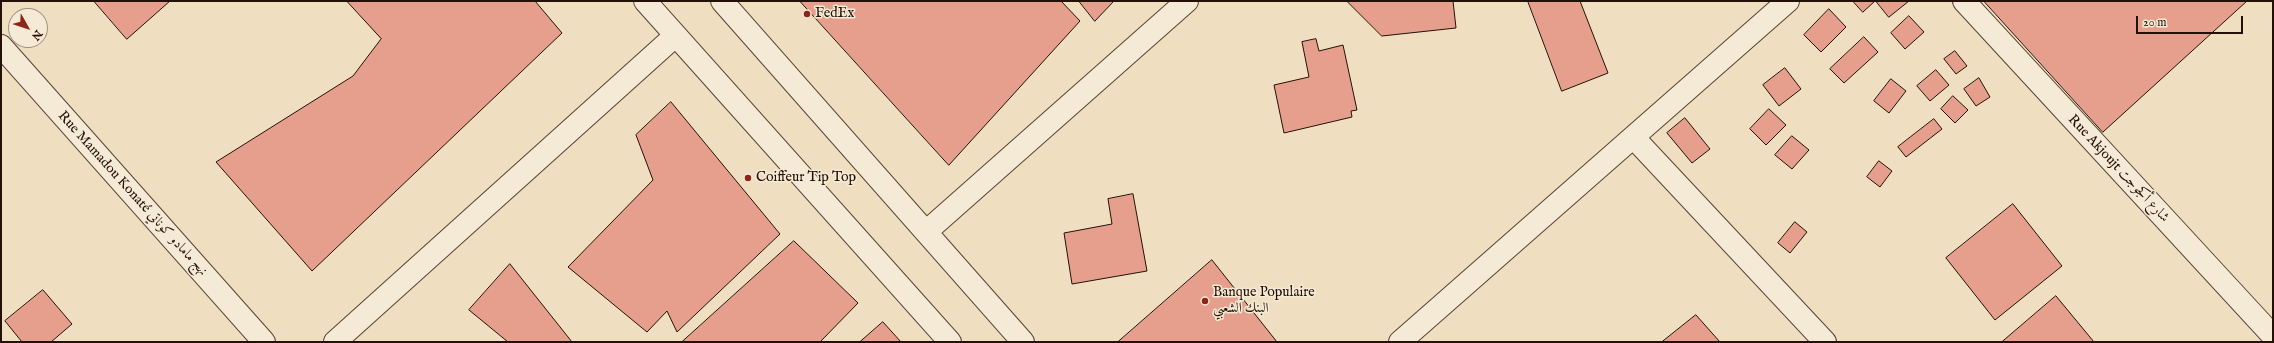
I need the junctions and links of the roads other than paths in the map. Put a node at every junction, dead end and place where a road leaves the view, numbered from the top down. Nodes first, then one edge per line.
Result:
1 (645, 1) edge
2 (722, 1) edge
3 (1187, 1) edge
4 (1788, 1) edge
5 (1964, 1) edge
6 (675, 36) junction
7 (1, 46) edge
8 (1634, 138) junction
9 (927, 231) junction
10 (2273, 336) edge
11 (264, 342) edge
12 (335, 342) edge
13 (950, 342) edge
14 (1023, 342) edge
15 (1400, 342) edge
16 (1825, 342) edge

1 - 6 street
2 - 9 street
3 - 9 street
4 - 8 street
5 - 10 street, Rue Akjoujt شارع أكجوجت
6 - 12 street
6 - 13 street
7 - 11 street, Rue Mamadou Konaté نهج مامادو كوناتي
8 - 15 street
8 - 16 street
9 - 14 street

